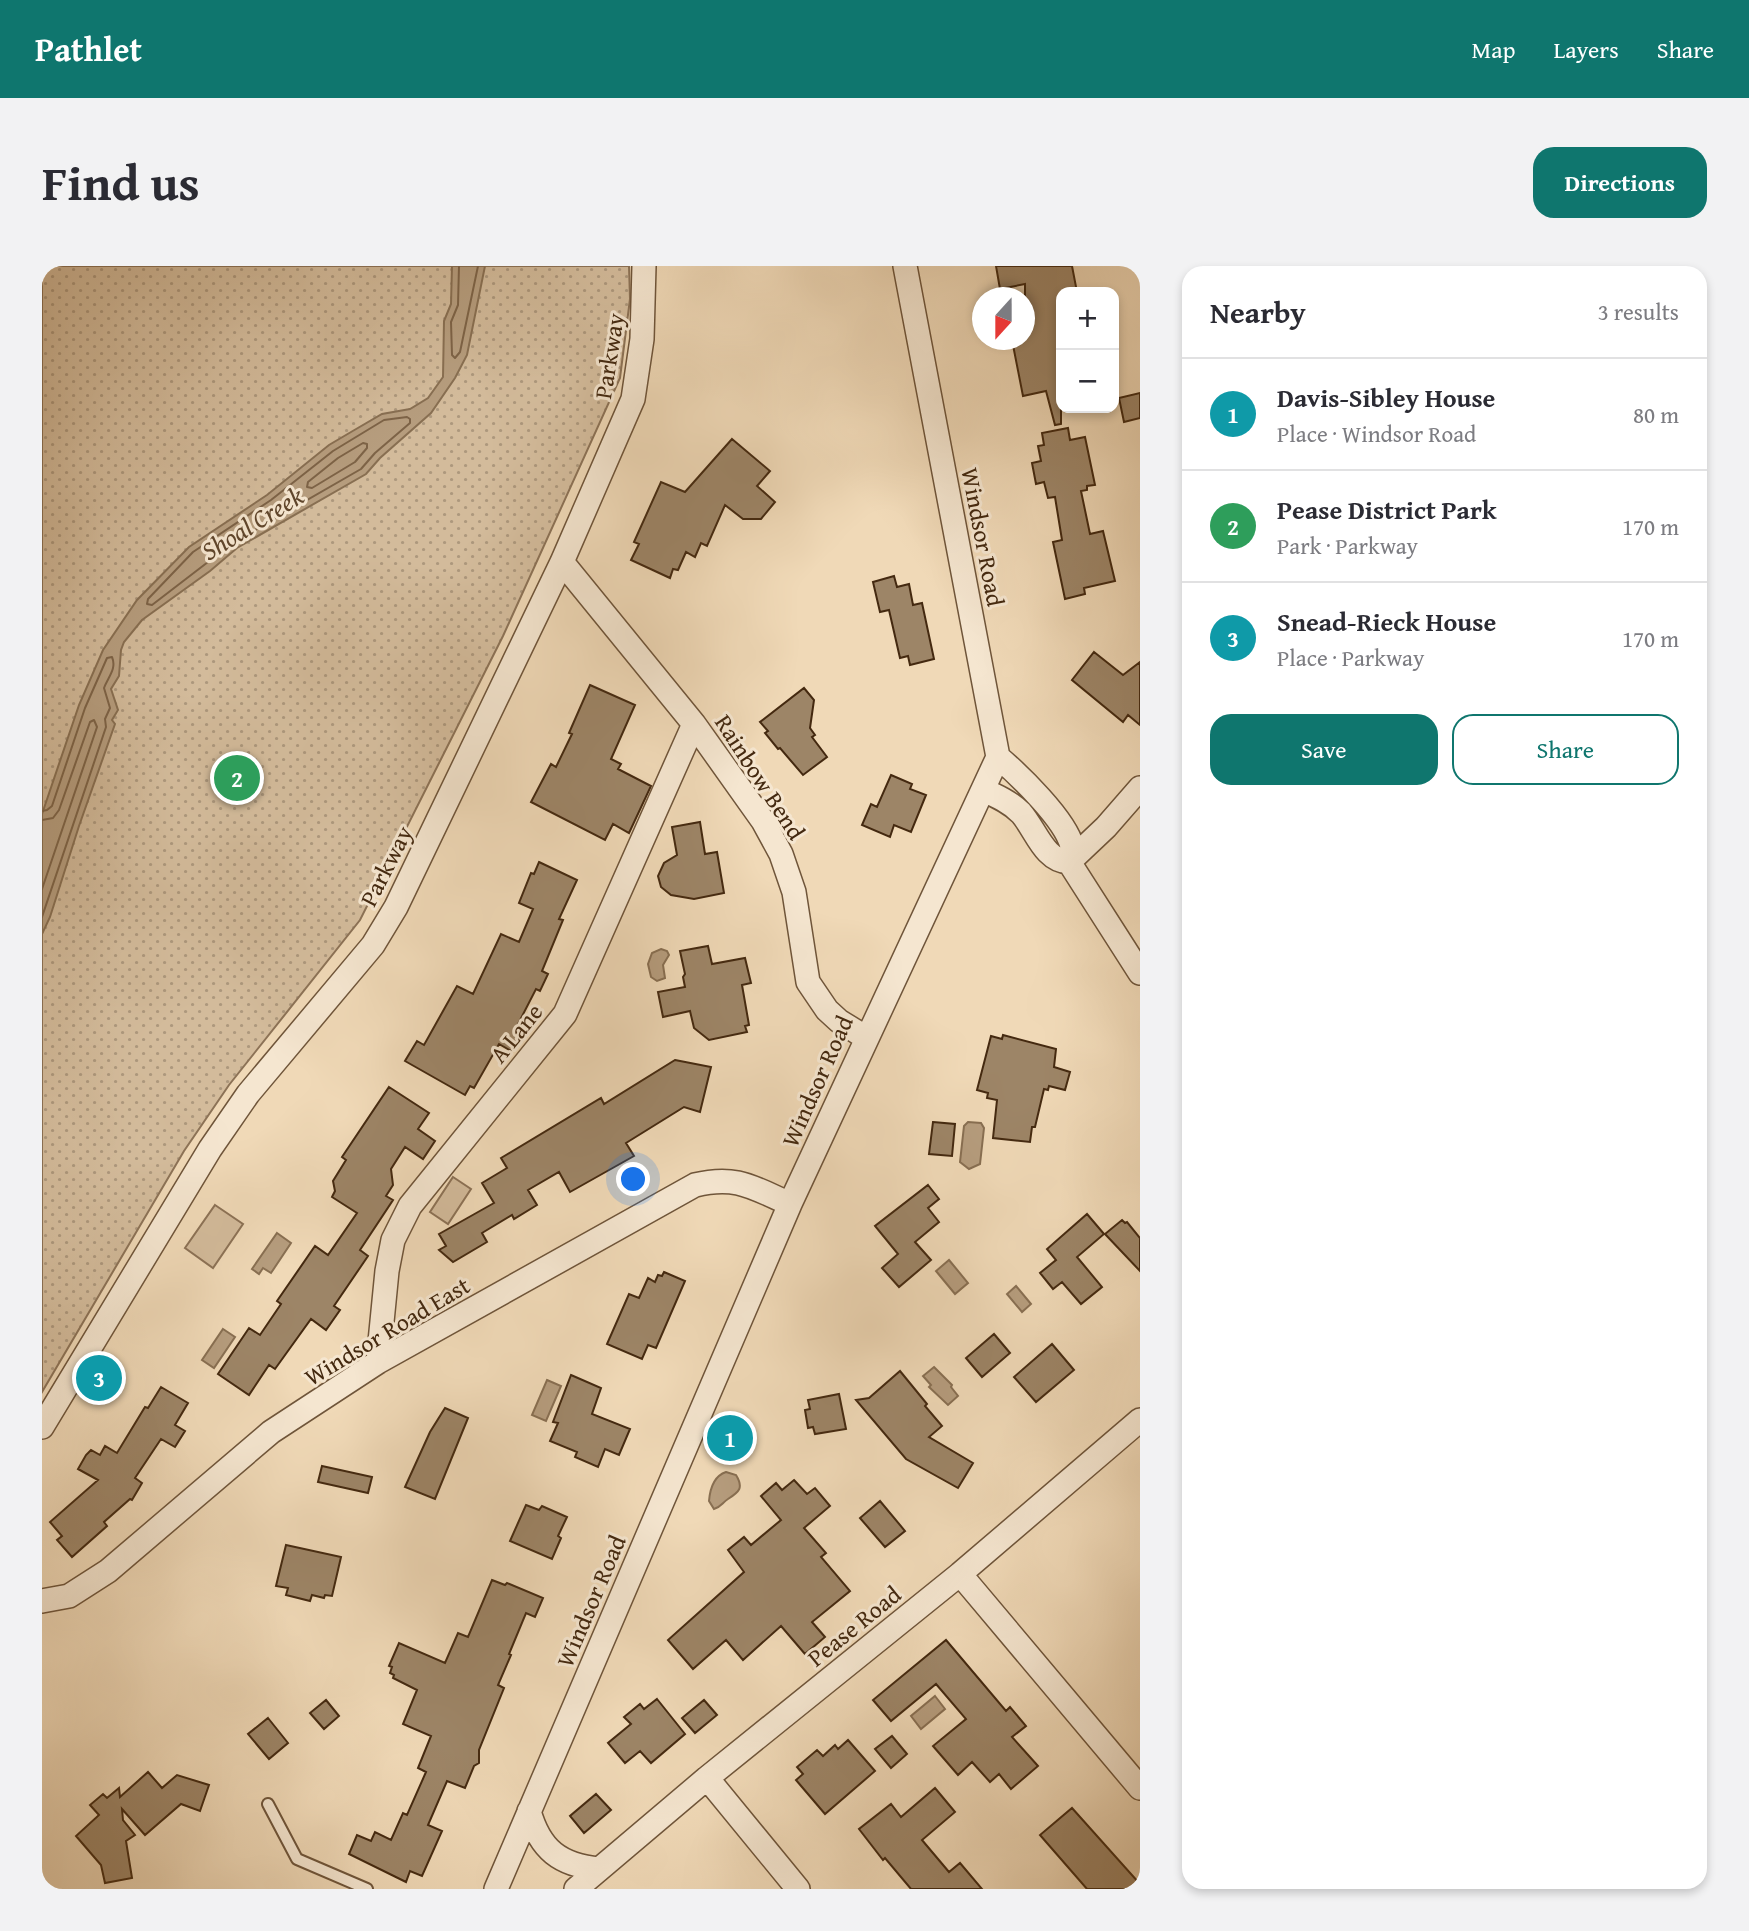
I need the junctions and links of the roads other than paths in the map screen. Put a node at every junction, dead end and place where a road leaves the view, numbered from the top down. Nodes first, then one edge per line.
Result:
1 (644, 266) edge
2 (905, 266) edge
3 (562, 562) junction
4 (694, 724) junction
5 (998, 757) junction
6 (1140, 788) edge
7 (983, 790) junction
8 (1069, 862) junction
9 (1140, 973) edge
10 (865, 1037) junction
11 (790, 1204) junction
12 (378, 1362) junction
13 (1140, 1420) edge
14 (42, 1427) edge
15 (960, 1574) junction
16 (42, 1601) edge
17 (707, 1778) junction
18 (1140, 1788) edge
19 (268, 1804) dead end
20 (529, 1811) junction
21 (599, 1869) junction
22 (367, 1889) edge
23 (496, 1889) edge
24 (576, 1889) edge
25 (799, 1889) edge

1 - 3 street, Parkway
2 - 5 street, Windsor Road
3 - 4 street, Rainbow Bend
3 - 14 street, Parkway
4 - 10 street, Rainbow Bend
4 - 12 street, A Lane
5 - 7 street, Windsor Road
5 - 8 street
6 - 8 street
7 - 8 street
7 - 10 street, Windsor Road
8 - 9 street
10 - 11 street, Windsor Road
11 - 12 street, Windsor Road East
11 - 20 street, Windsor Road
12 - 16 street, Windsor Road East
13 - 15 street, Pease Road
15 - 17 street, Pease Road
15 - 18 street
17 - 21 street, Pease Road
17 - 25 street
19 - 22 lane
20 - 21 street
20 - 23 street, Windsor Road
21 - 24 street, Pease Road

